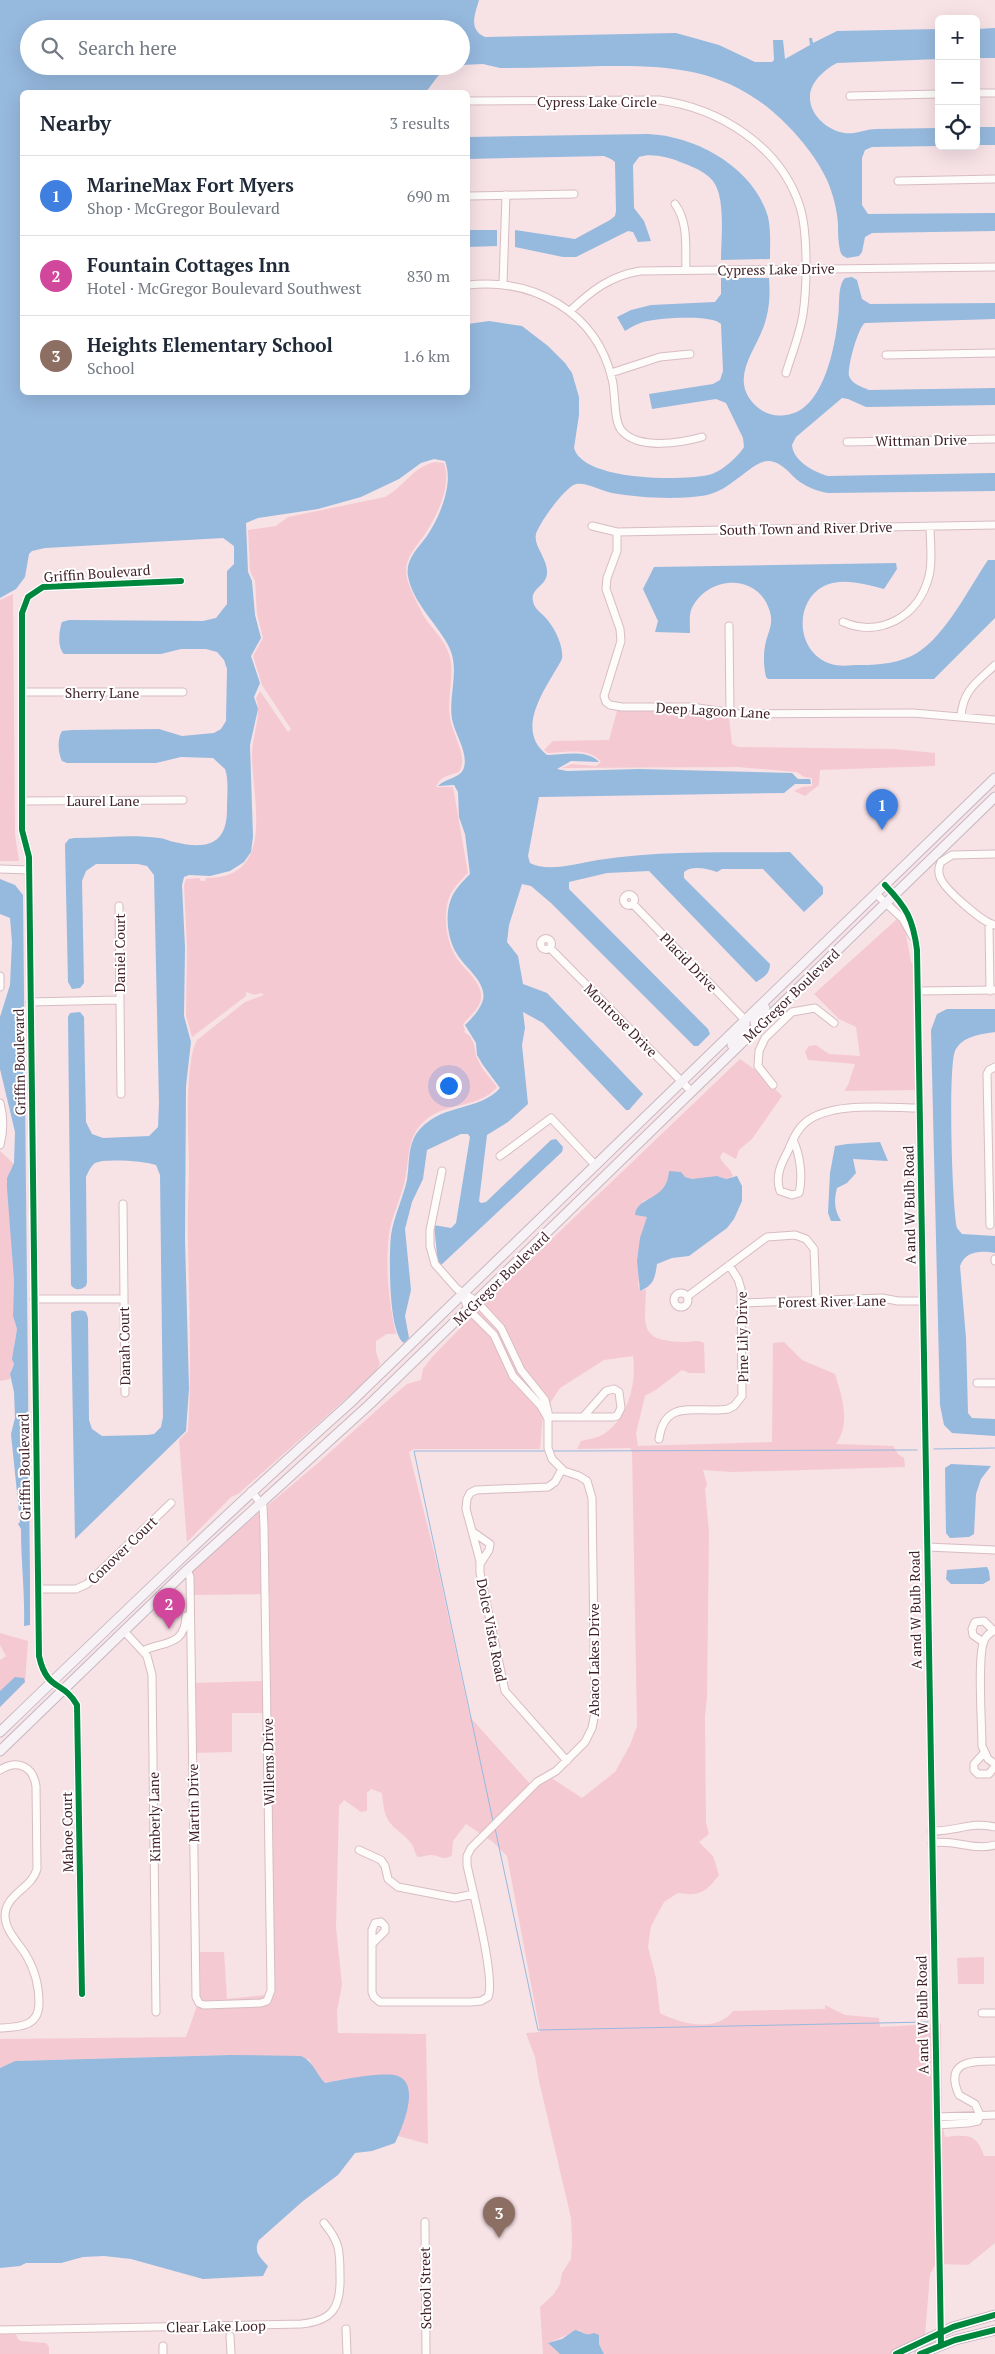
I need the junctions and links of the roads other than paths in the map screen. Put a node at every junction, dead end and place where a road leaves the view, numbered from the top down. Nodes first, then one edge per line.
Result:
1 (980, 93) edge
2 (995, 93) edge
3 (935, 94) edge
4 (850, 96) dead end
5 (470, 101) edge
6 (995, 179) edge
7 (898, 181) dead end
8 (574, 194) dead end
9 (506, 195) junction
10 (470, 196) edge
11 (675, 204) dead end
12 (995, 267) edge
13 (804, 268) junction
14 (686, 270) junction
15 (503, 284) junction
16 (470, 285) edge
17 (570, 312) junction
18 (995, 353) edge
19 (690, 354) dead end
20 (886, 355) dead end
21 (786, 372) dead end
22 (611, 373) junction
23 (702, 437) dead end
24 (995, 439) edge
25 (847, 442) dead end
26 (995, 525) edge
27 (592, 526) dead end
28 (930, 526) junction
29 (617, 532) junction
30 (181, 581) dead end
31 (843, 622) dead end
32 (729, 626) dead end
33 (995, 665) edge
34 (22, 692) junction
35 (183, 692) dead end
36 (730, 713) junction
37 (961, 716) junction
38 (995, 720) edge
39 (995, 778) edge
40 (995, 797) edge
41 (184, 800) dead end
42 (22, 801) junction
43 (995, 854) edge
44 (0, 869) edge
45 (29, 870) junction
46 (885, 885) junction
47 (876, 894) junction
48 (894, 895) junction
49 (886, 903) junction
50 (633, 904) dead end
51 (119, 906) dead end
52 (992, 924) edge
53 (550, 948) dead end
54 (917, 950) junction
55 (808, 960) junction
56 (0, 976) edge
57 (788, 980) junction
58 (0, 987) edge
59 (993, 990) edge
60 (918, 991) junction
61 (794, 993) junction
62 (120, 1000) junction
63 (30, 1002) junction
64 (746, 1020) junction
65 (834, 1024) dead end
66 (757, 1029) junction
67 (765, 1038) junction
68 (719, 1066) junction
69 (995, 1067) edge
70 (682, 1082) junction
71 (773, 1085) dead end
72 (692, 1092) junction
73 (121, 1094) dead end
74 (0, 1103) edge
75 (920, 1108) junction
76 (793, 1140) junction
77 (0, 1145) edge
78 (500, 1156) dead end
79 (596, 1166) junction
80 (992, 1169) edge
81 (442, 1171) dead end
82 (123, 1204) dead end
83 (573, 1208) junction
84 (992, 1208) edge
85 (990, 1225) dead end
86 (730, 1265) junction
87 (463, 1295) junction
88 (688, 1296) dead end
89 (34, 1299) junction
90 (124, 1299) junction
91 (476, 1301) junction
92 (816, 1301) junction
93 (923, 1301) junction
94 (741, 1303) junction
95 (468, 1309) junction
96 (995, 1383) edge
97 (977, 1384) dead end
98 (125, 1393) dead end
99 (583, 1417) junction
100 (547, 1418) junction
101 (659, 1439) dead end
102 (562, 1469) junction
103 (251, 1491) junction
104 (261, 1502) junction
105 (171, 1503) dead end
106 (223, 1518) junction
107 (473, 1531) junction
108 (927, 1547) junction
109 (995, 1550) edge
110 (480, 1564) junction
111 (186, 1570) junction
112 (38, 1589) junction
113 (995, 1630) edge
114 (124, 1631) junction
115 (983, 1642) junction
116 (143, 1651) junction
117 (51, 1683) junction
118 (63, 1690) junction
119 (0, 1732) edge
120 (0, 1752) edge
121 (984, 1753) junction
122 (567, 1761) junction
123 (995, 1765) edge
124 (0, 1770) edge
125 (995, 1827) edge
126 (931, 1831) junction
127 (932, 1843) junction
128 (995, 1845) edge
129 (360, 1850) dead end
130 (474, 1894) junction
131 (372, 1944) dead end
132 (82, 1994) dead end
133 (232, 2004) joint
134 (156, 2012) dead end
135 (982, 2013) dead end
136 (995, 2013) edge
137 (0, 2028) edge
138 (995, 2061) edge
139 (980, 2115) junction
140 (995, 2115) edge
141 (936, 2121) junction
142 (425, 2222) dead end
143 (324, 2223) dead end
144 (995, 2315) edge
145 (346, 2329) dead end
146 (0, 2330) edge
147 (995, 2330) edge
148 (939, 2333) junction
149 (230, 2336) dead end
150 (941, 2345) junction
151 (163, 2346) dead end
152 (163, 2354) edge
153 (231, 2354) edge
154 (347, 2354) edge
155 (426, 2354) edge
156 (896, 2354) edge
157 (920, 2354) edge

1 - 2 street
3 - 4 street
5 - 13 street, Cypress Lake Circle
6 - 7 street
8 - 9 street
9 - 10 street
9 - 15 street
11 - 14 street
12 - 13 street, Cypress Lake Drive
13 - 14 street, Cypress Lake Drive
13 - 21 street, Cypress Lake Circle
14 - 17 street, Cypress Lake Drive
15 - 16 street
15 - 17 street
17 - 22 street
18 - 20 street
19 - 22 street
22 - 23 street
24 - 25 street, Wittman Drive
26 - 28 street, South Town and River Drive
27 - 29 street
28 - 29 street, South Town and River Drive
28 - 31 street
29 - 36 street, Deep Lagoon Lane
30 - 34 street, Griffin Boulevard
32 - 36 street
33 - 37 street
34 - 35 street, Sherry Lane
34 - 42 street, Griffin Boulevard
36 - 37 street, Deep Lagoon Lane
37 - 38 street, Deep Lagoon Lane
39 - 46 main road, McGregor Boulevard
40 - 48 main road, McGregor Boulevard
41 - 42 street, Laurel Lane
42 - 45 street, Griffin Boulevard
43 - 52 street
44 - 45 street
45 - 63 street, Griffin Boulevard
46 - 47 main road, McGregor Boulevard
46 - 48 street, A and W Bulb Road
47 - 49 street, A and W Bulb Road
47 - 55 main road, McGregor Boulevard
48 - 49 main road, McGregor Boulevard
48 - 54 street, A and W Bulb Road
49 - 54 street, A and W Bulb Road
49 - 61 main road, McGregor Boulevard
50 - 64 street, Placid Drive
51 - 62 street, Daniel Court
52 - 59 street
53 - 70 street, Montrose Drive
54 - 60 street, A and W Bulb Road
55 - 57 main road, McGregor Boulevard
55 - 61 main road
56 - 58 street
57 - 64 main road, McGregor Boulevard
57 - 66 main road
59 - 60 street
60 - 75 street, A and W Bulb Road
61 - 66 main road, McGregor Boulevard
62 - 63 street, Daniel Court
62 - 73 street, Daniel Court
63 - 89 street, Griffin Boulevard
64 - 68 main road
64 - 70 main road, McGregor Boulevard
65 - 67 street
66 - 67 street
66 - 68 main road, McGregor Boulevard
67 - 71 street
68 - 72 main road, McGregor Boulevard
69 - 80 street
70 - 72 street, Montrose Drive
70 - 79 main road, McGregor Boulevard
72 - 83 main road, McGregor Boulevard
74 - 77 street
75 - 76 street
75 - 93 street, A and W Bulb Road
76 - 76 street
78 - 79 street
79 - 83 main road
79 - 87 main road, McGregor Boulevard
80 - 84 street
81 - 87 street
82 - 90 street, Danah Court
83 - 91 main road, McGregor Boulevard
84 - 85 street
86 - 88 street
86 - 92 street
86 - 94 street, Pine Lily Drive
87 - 91 street
87 - 95 street
87 - 103 main road, McGregor Boulevard
89 - 90 street, Danah Court
89 - 112 street, Griffin Boulevard
90 - 98 street, Danah Court
91 - 95 main road, McGregor Boulevard
91 - 100 street
92 - 93 street, Forest River Lane
92 - 94 street, Forest River Lane
93 - 108 street, A and W Bulb Road
94 - 101 street, Pine Lily Drive
95 - 100 street
95 - 104 main road, McGregor Boulevard
96 - 97 street
99 - 99 street
99 - 100 street
100 - 102 street
102 - 107 street, Dolce Vista Road
102 - 122 street, Abaco Lakes Drive
103 - 104 street
103 - 106 main road, McGregor Boulevard
104 - 111 main road, McGregor Boulevard
104 - 133 street, Willems Drive
105 - 112 street, Conover Court
106 - 111 main road
106 - 117 main road, McGregor Boulevard
107 - 110 street, Dolce Vista Road
107 - 110 street, Dolce Vista Road
108 - 109 street
108 - 126 street, A and W Bulb Road
110 - 122 street, Dolce Vista Road
111 - 114 main road, McGregor Boulevard
111 - 116 street
111 - 133 street, Martin Drive
112 - 117 street, Griffin Boulevard
113 - 115 street
113 - 115 street
114 - 116 street, Kimberly Lane
114 - 118 main road, McGregor Boulevard
115 - 121 street
116 - 134 street, Kimberly Lane
117 - 118 street, Mahoe Court
117 - 119 main road, McGregor Boulevard
118 - 120 main road, McGregor Boulevard
118 - 132 street, Mahoe Court
121 - 123 street
121 - 123 street
122 - 130 street, Abaco Lakes Drive
124 - 137 street
125 - 126 street
126 - 127 street, A and W Bulb Road
127 - 128 street
127 - 141 street, A and W Bulb Road
129 - 130 street
130 - 131 street, Abaco Lakes Drive
135 - 136 street
138 - 139 street
139 - 140 street
139 - 141 street
141 - 148 street, A and W Bulb Road
142 - 155 street, School Street
143 - 146 street, Clear Lake Loop
144 - 148 main road
145 - 154 street
147 - 150 main road
148 - 150 street, A and W Bulb Road
148 - 156 main road
149 - 153 street
150 - 157 main road
151 - 152 street

